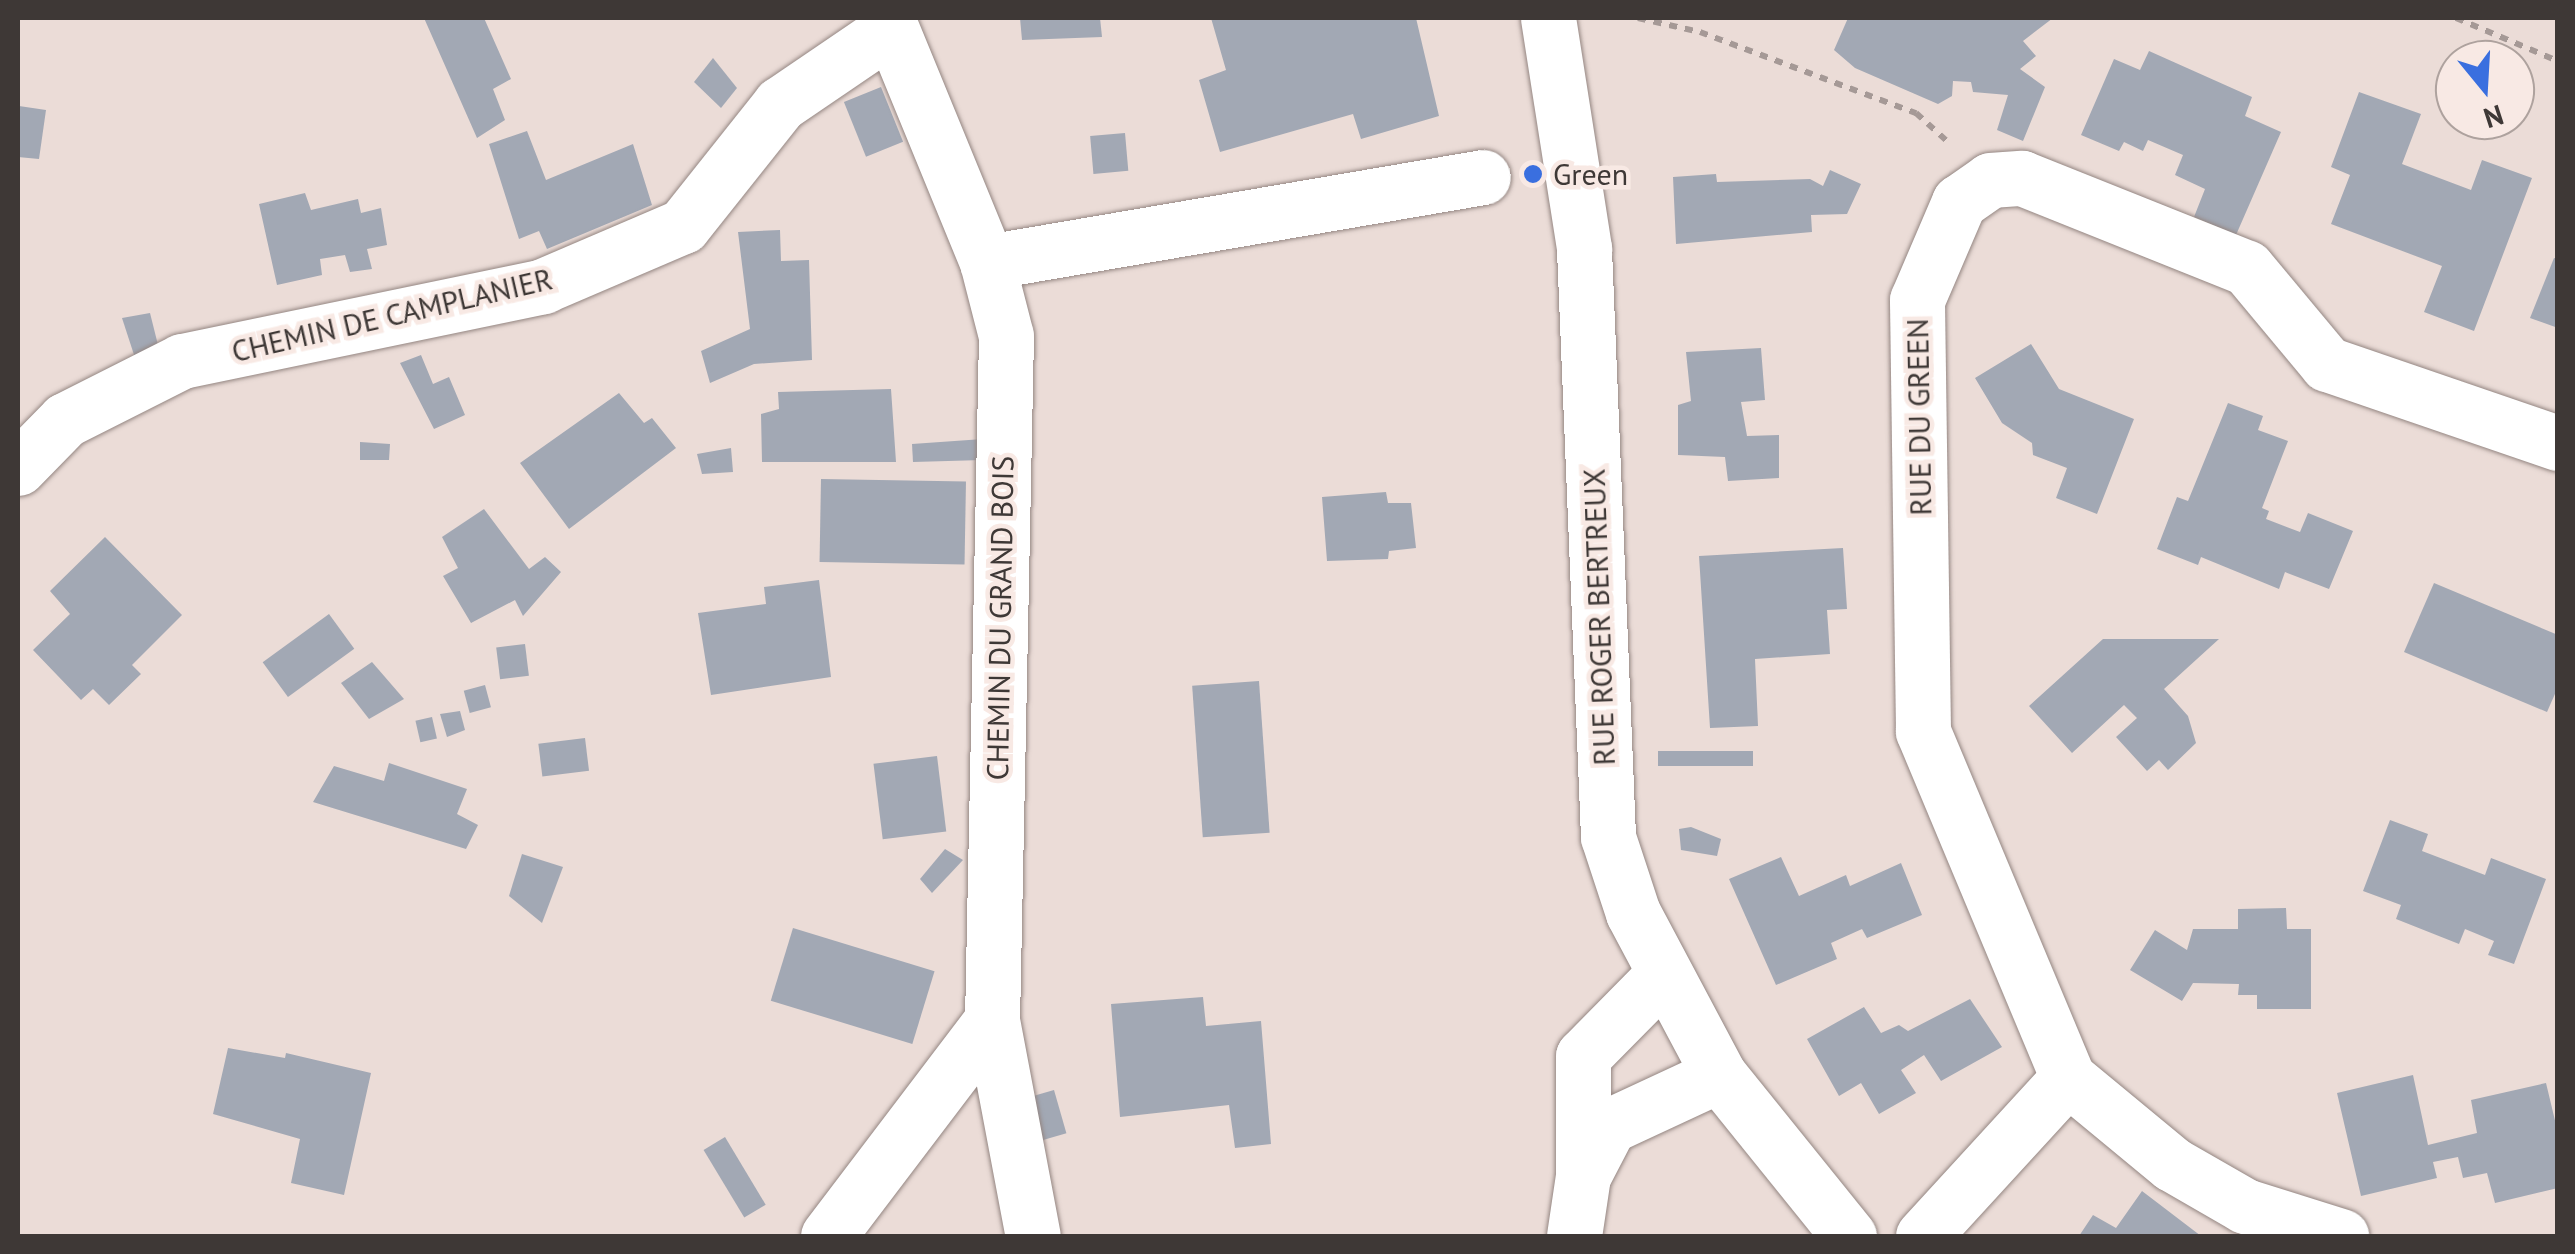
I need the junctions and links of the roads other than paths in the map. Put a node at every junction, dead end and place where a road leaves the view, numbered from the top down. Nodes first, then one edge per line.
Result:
1 (1548, 18) edge
2 (888, 24) edge
3 (1483, 176) dead end
4 (987, 262) junction
5 (2558, 443) edge
6 (18, 468) edge
7 (1663, 975) junction
8 (992, 1020) junction
9 (1719, 1074) junction
10 (2068, 1078) junction
11 (1583, 1176) junction
12 (828, 1236) edge
13 (1033, 1236) edge
14 (1574, 1236) edge
15 (1848, 1236) edge
16 (1923, 1236) edge
17 (2340, 1236) edge

1 - 7 street, RUE ROGER BERTREUX
2 - 4 street, CHEMIN DU GRAND BOIS
2 - 6 street, CHEMIN DE CAMPLANIER
3 - 4 street
4 - 8 street, CHEMIN DU GRAND BOIS
5 - 10 street, RUE DU GREEN
7 - 9 street, RUE ROGER BERTREUX
7 - 11 street
8 - 12 street
8 - 13 street, CHEMIN DU GRAND BOIS
9 - 11 street
9 - 15 street, RUE ROGER BERTREUX
10 - 16 street
10 - 17 street
11 - 14 street

